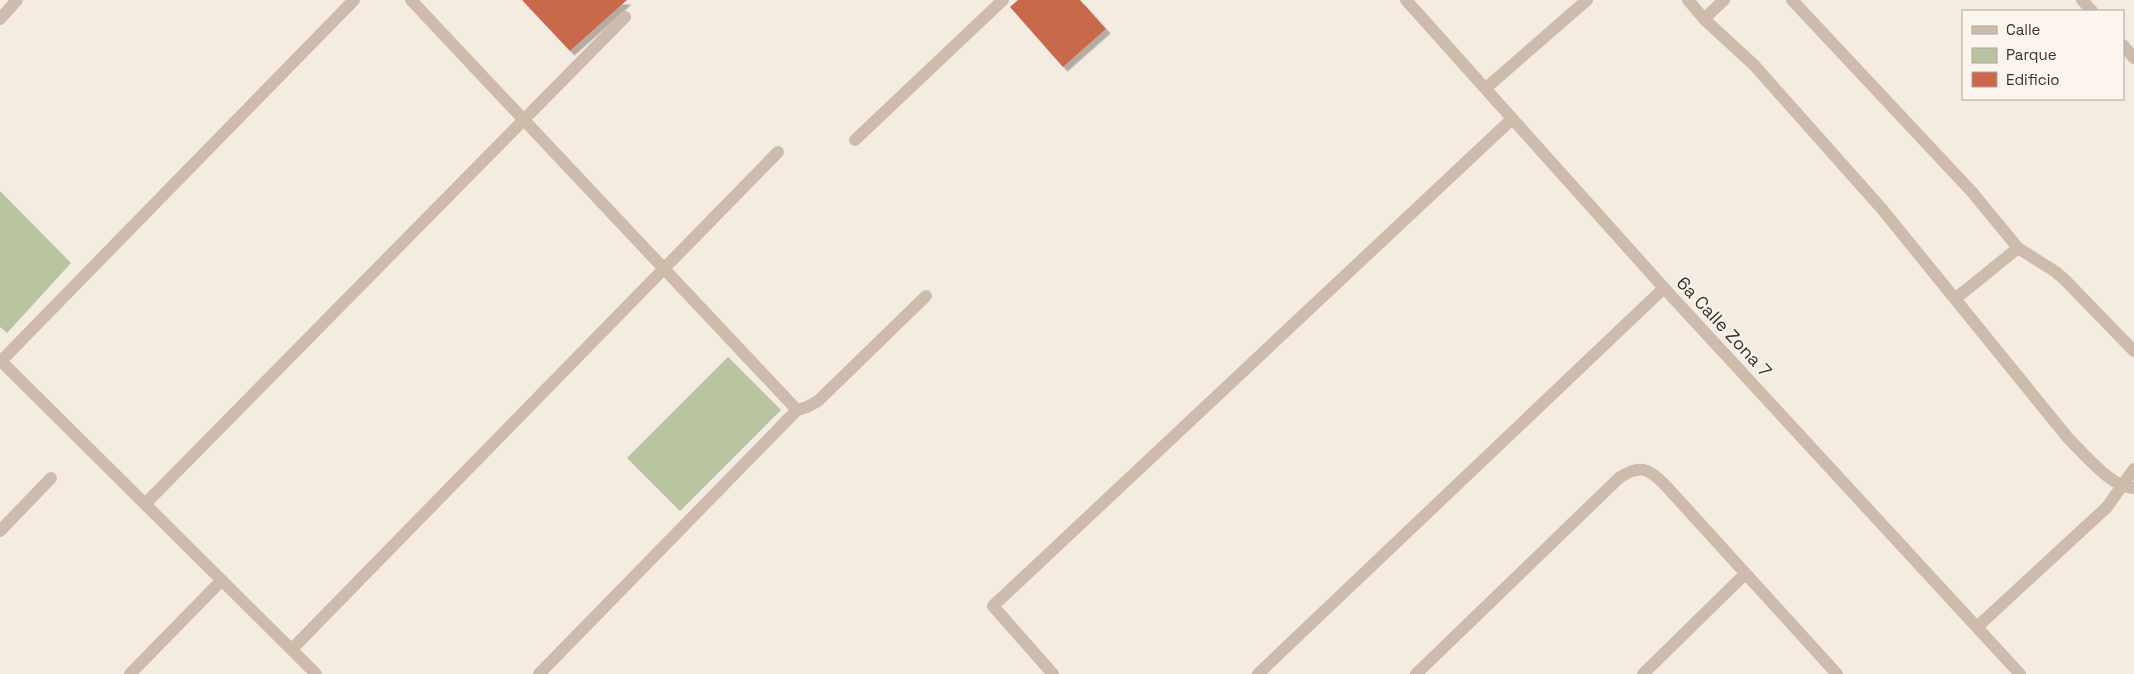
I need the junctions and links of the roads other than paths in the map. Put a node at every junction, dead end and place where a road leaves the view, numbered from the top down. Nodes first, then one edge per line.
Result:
1 (17, 0) edge
2 (354, 0) edge
3 (411, 0) edge
4 (1003, 0) edge
5 (1406, 0) edge
6 (1587, 0) edge
7 (1688, 0) edge
8 (1724, 0) edge
9 (1792, 0) edge
10 (2082, 0) edge
11 (2091, 10) edge
12 (625, 17) dead end
13 (0, 19) edge
14 (1704, 19) junction
15 (2124, 46) edge
16 (2134, 58) edge
17 (1486, 88) junction
18 (1512, 119) junction
19 (524, 121) junction
20 (855, 140) dead end
21 (778, 152) dead end
22 (2018, 248) junction
23 (664, 269) junction
24 (1664, 288) junction
25 (926, 296) dead end
26 (1955, 299) junction
27 (2134, 351) edge
28 (0, 360) edge
29 (797, 410) junction
30 (2134, 469) edge
31 (51, 478) dead end
32 (2128, 487) edge
33 (145, 504) junction
34 (1, 529) edge
35 (1745, 574) junction
36 (222, 580) junction
37 (1977, 627) junction
38 (292, 650) junction
39 (130, 674) edge
40 (316, 674) edge
41 (539, 674) edge
42 (1053, 674) edge
43 (1258, 674) edge
44 (1416, 674) edge
45 (1643, 674) edge
46 (1837, 674) edge
47 (2020, 674) edge

1 - 13 street
2 - 28 street
3 - 19 street
4 - 20 street
5 - 17 street, 6a Calle Zona 7
6 - 17 street
7 - 14 street
8 - 14 street
9 - 22 street
10 - 11 street
12 - 19 street
14 - 26 street
15 - 16 street
17 - 18 street, 6a Calle Zona 7
18 - 24 street, 6a Calle Zona 7
18 - 42 street
19 - 23 street
19 - 33 street
21 - 23 street
22 - 26 street
22 - 27 street
23 - 29 street
23 - 38 street
24 - 37 street, 6a Calle Zona 7
24 - 43 street
25 - 29 street
26 - 32 street
28 - 33 street
29 - 41 street
30 - 32 street
31 - 34 street
32 - 37 street
33 - 36 street
35 - 44 street
35 - 45 street
35 - 46 street
36 - 38 street
36 - 39 street
37 - 47 street, 6a Calle Zona 7
38 - 40 street

